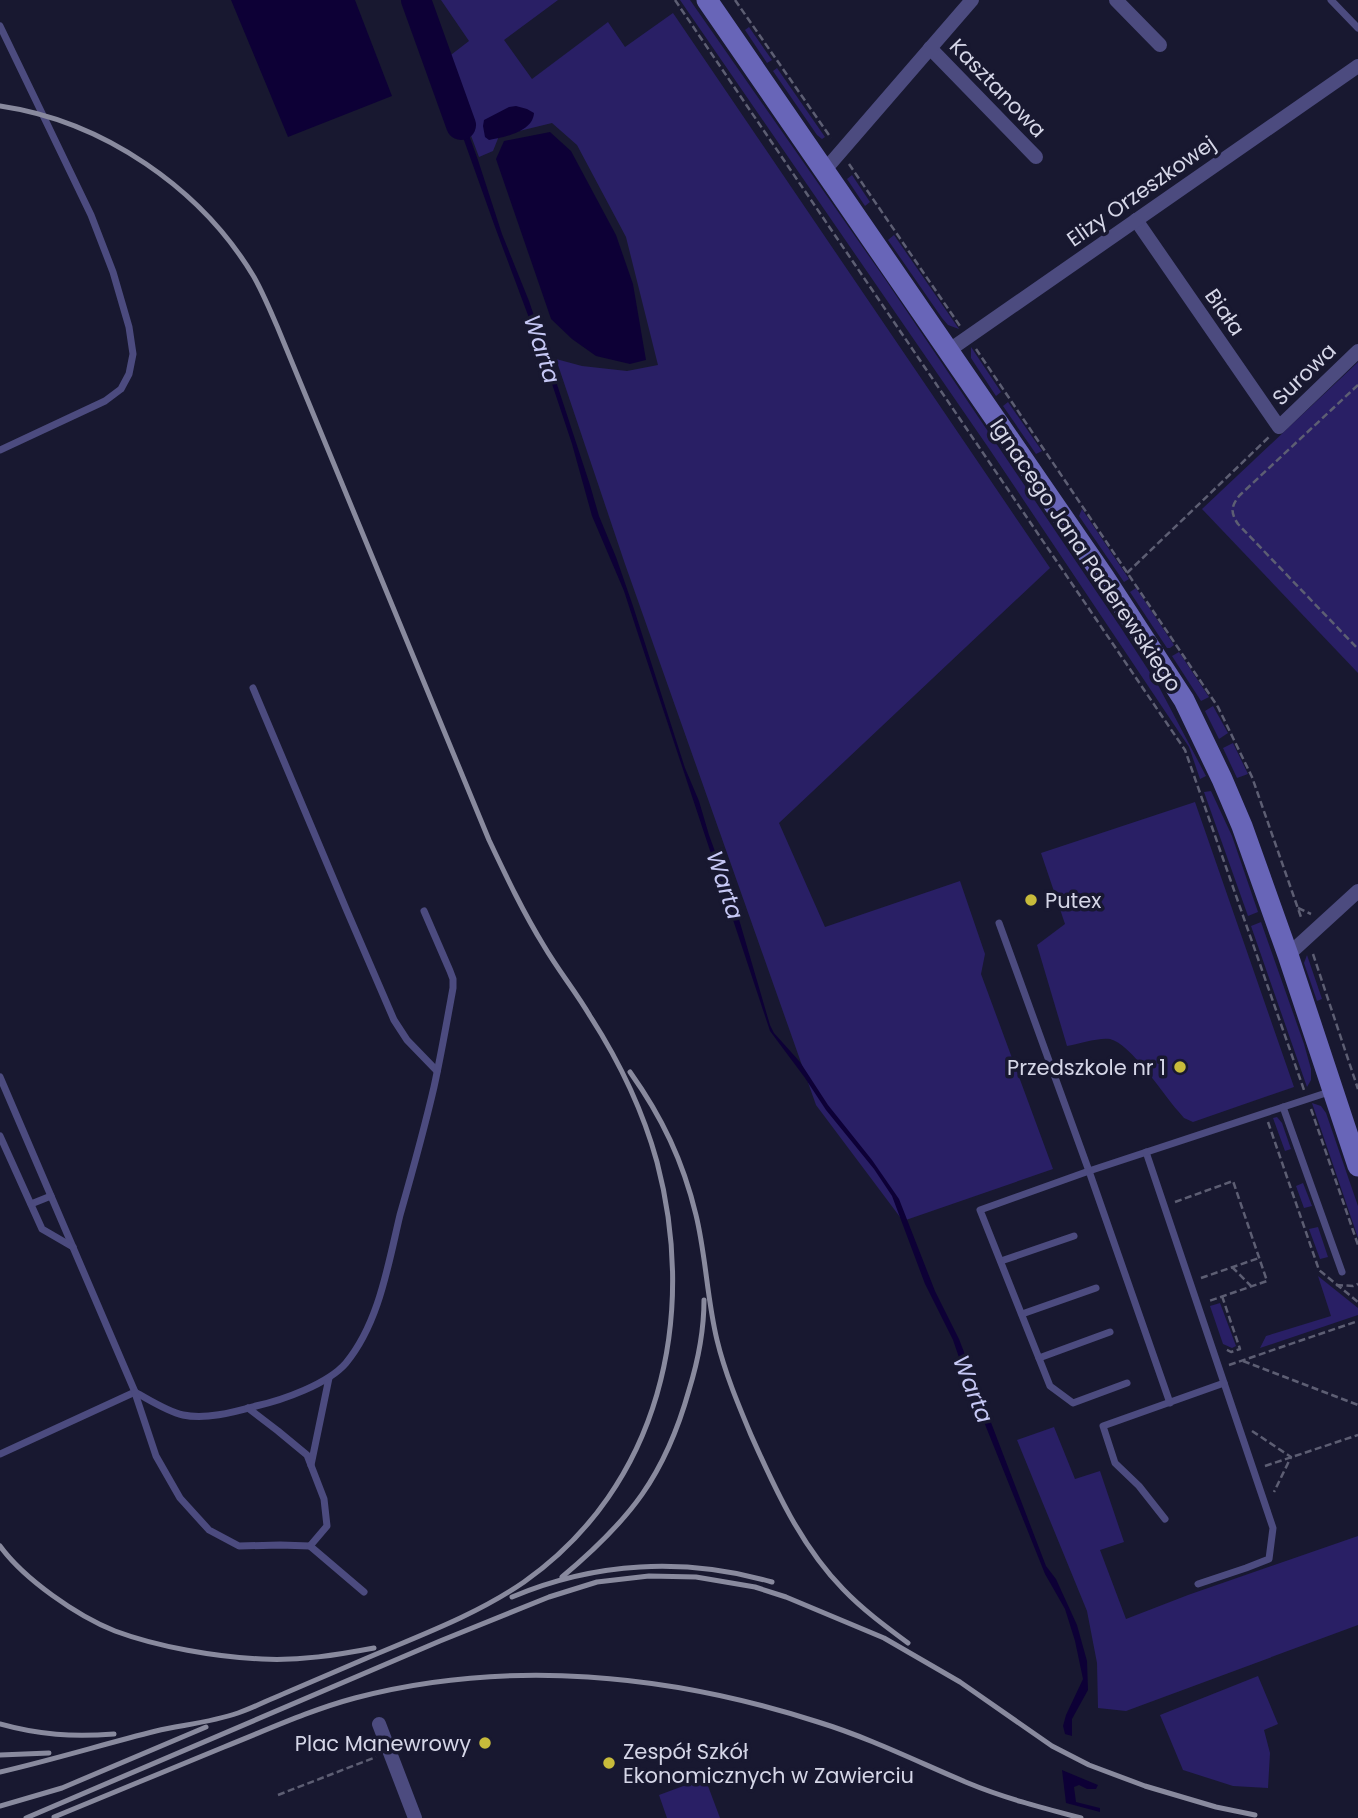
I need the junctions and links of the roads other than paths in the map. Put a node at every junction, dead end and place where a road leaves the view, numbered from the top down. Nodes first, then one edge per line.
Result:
1 (707, 0) edge
2 (972, 0) edge
3 (1116, 0) edge
4 (1331, 0) edge
5 (0, 26) edge
6 (1358, 28) edge
7 (1160, 45) dead end
8 (930, 48) junction
9 (1358, 65) edge
10 (1036, 157) dead end
11 (824, 171) junction
12 (1136, 220) junction
13 (948, 351) junction
14 (1358, 351) edge
15 (1279, 427) joint
16 (0, 450) edge
17 (253, 688) dead end
18 (1358, 891) edge
19 (424, 911) dead end
20 (999, 923) dead end
21 (1288, 955) junction
22 (437, 1071) junction
23 (0, 1077) edge
24 (1332, 1091) junction
25 (1283, 1107) junction
26 (0, 1136) edge
27 (1146, 1152) junction
28 (1358, 1166) edge
29 (1089, 1171) junction
30 (51, 1196) junction
31 (31, 1204) junction
32 (1074, 1236) dead end
33 (73, 1248) junction
34 (1001, 1261) junction
35 (1342, 1272) dead end
36 (1096, 1287) dead end
37 (1022, 1314) junction
38 (1110, 1332) dead end
39 (1039, 1359) junction
40 (329, 1378) junction
41 (1127, 1383) dead end
42 (1224, 1383) junction
43 (135, 1392) junction
44 (1170, 1403) junction
45 (248, 1408) junction
46 (0, 1454) edge
47 (311, 1466) junction
48 (1165, 1519) dead end
49 (310, 1546) junction
50 (1198, 1584) dead end
51 (365, 1592) dead end
52 (379, 1724) dead end
53 (415, 1818) edge

1 - 11 main road, Ignacego Jana Paderewskiego
2 - 8 street
3 - 7 street
4 - 6 lane
5 - 16 lane
8 - 10 street, Kasztanowa
8 - 11 street
9 - 12 street, Elizy Orzeszkowej
11 - 13 main road, Ignacego Jana Paderewskiego
12 - 13 street, Elizy Orzeszkowej
12 - 15 street, Biała
13 - 21 main road, Ignacego Jana Paderewskiego
14 - 15 street, Surowa
17 - 22 lane
18 - 21 street
19 - 22 lane
20 - 29 lane
21 - 24 main road, Ignacego Jana Paderewskiego
22 - 40 lane
23 - 30 lane
24 - 25 lane
24 - 28 main road, Ignacego Jana Paderewskiego
25 - 27 lane
25 - 35 lane
26 - 31 lane
27 - 29 lane
27 - 42 lane
29 - 34 lane
29 - 44 lane
30 - 31 lane
30 - 33 lane
31 - 33 lane
32 - 34 lane
33 - 43 lane
34 - 37 lane
36 - 37 lane
37 - 39 lane
38 - 39 lane
39 - 41 lane
40 - 45 lane
40 - 47 lane
42 - 44 lane
42 - 50 lane
43 - 45 lane
43 - 46 lane
43 - 49 lane
44 - 48 lane
45 - 47 lane
47 - 49 lane
49 - 51 lane
52 - 53 street

